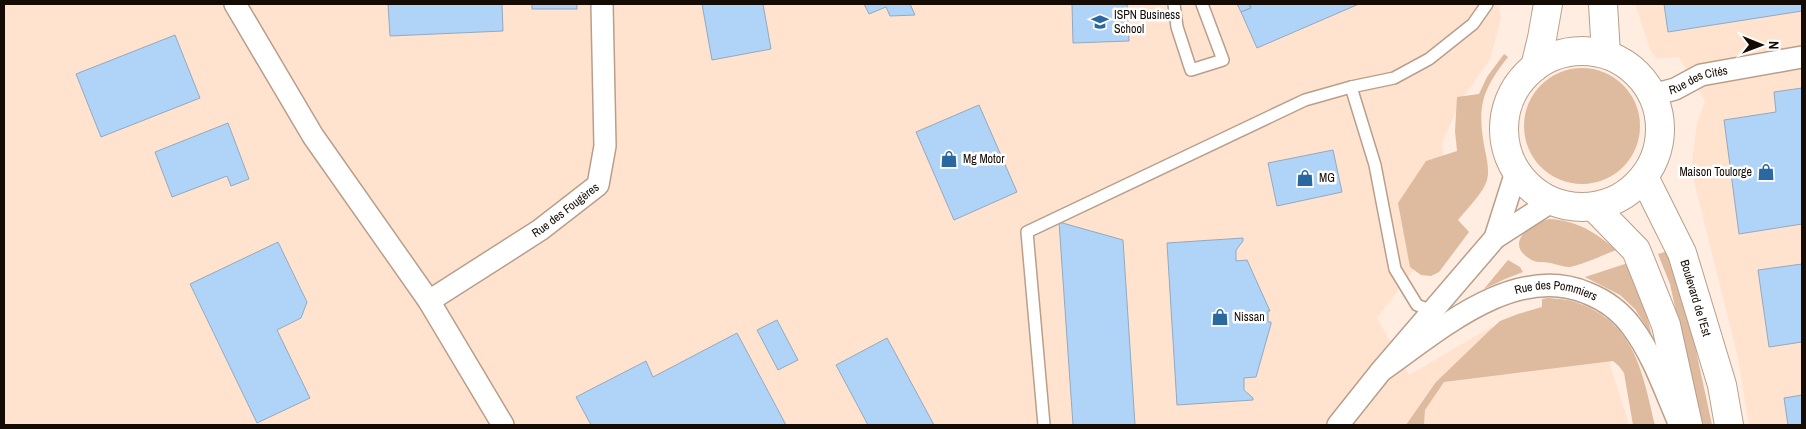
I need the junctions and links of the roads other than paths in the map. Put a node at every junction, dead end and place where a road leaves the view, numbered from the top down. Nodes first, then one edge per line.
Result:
1 (235, 4) edge
2 (602, 4) edge
3 (1174, 4) edge
4 (1202, 4) edge
5 (1487, 4) edge
6 (1548, 4) edge
7 (1603, 4) edge
8 (1606, 54) junction
9 (1802, 57) edge
10 (1535, 67) junction
11 (1351, 86) junction
12 (1653, 95) junction
13 (1516, 172) junction
14 (1644, 177) junction
15 (1551, 202) junction
16 (1594, 207) junction
17 (1495, 238) junction
18 (429, 301) junction
19 (1432, 311) junction
20 (1381, 371) junction
21 (503, 425) edge
22 (1044, 425) edge
23 (1338, 425) edge
24 (1680, 425) edge
25 (1688, 425) edge
26 (1729, 425) edge

1 - 18 street
2 - 18 street, Rue des Fougères
3 - 4 lane
5 - 11 lane
6 - 10 main road
7 - 8 main road
8 - 10 main road
8 - 12 main road
9 - 12 street, Rue des Cités
10 - 13 main road
11 - 19 lane
11 - 22 lane
12 - 14 main road
13 - 15 main road
13 - 17 street, Rue des Pommiers
14 - 16 main road
14 - 26 main road, Boulevard de l'Est
15 - 16 main road
15 - 17 street, Rue des Pommiers
16 - 25 main road
17 - 19 street, Rue des Pommiers
18 - 21 street
19 - 20 street, Rue des Pommiers
20 - 23 street, Rue des Pommiers
20 - 24 street, Rue des Pommiers

